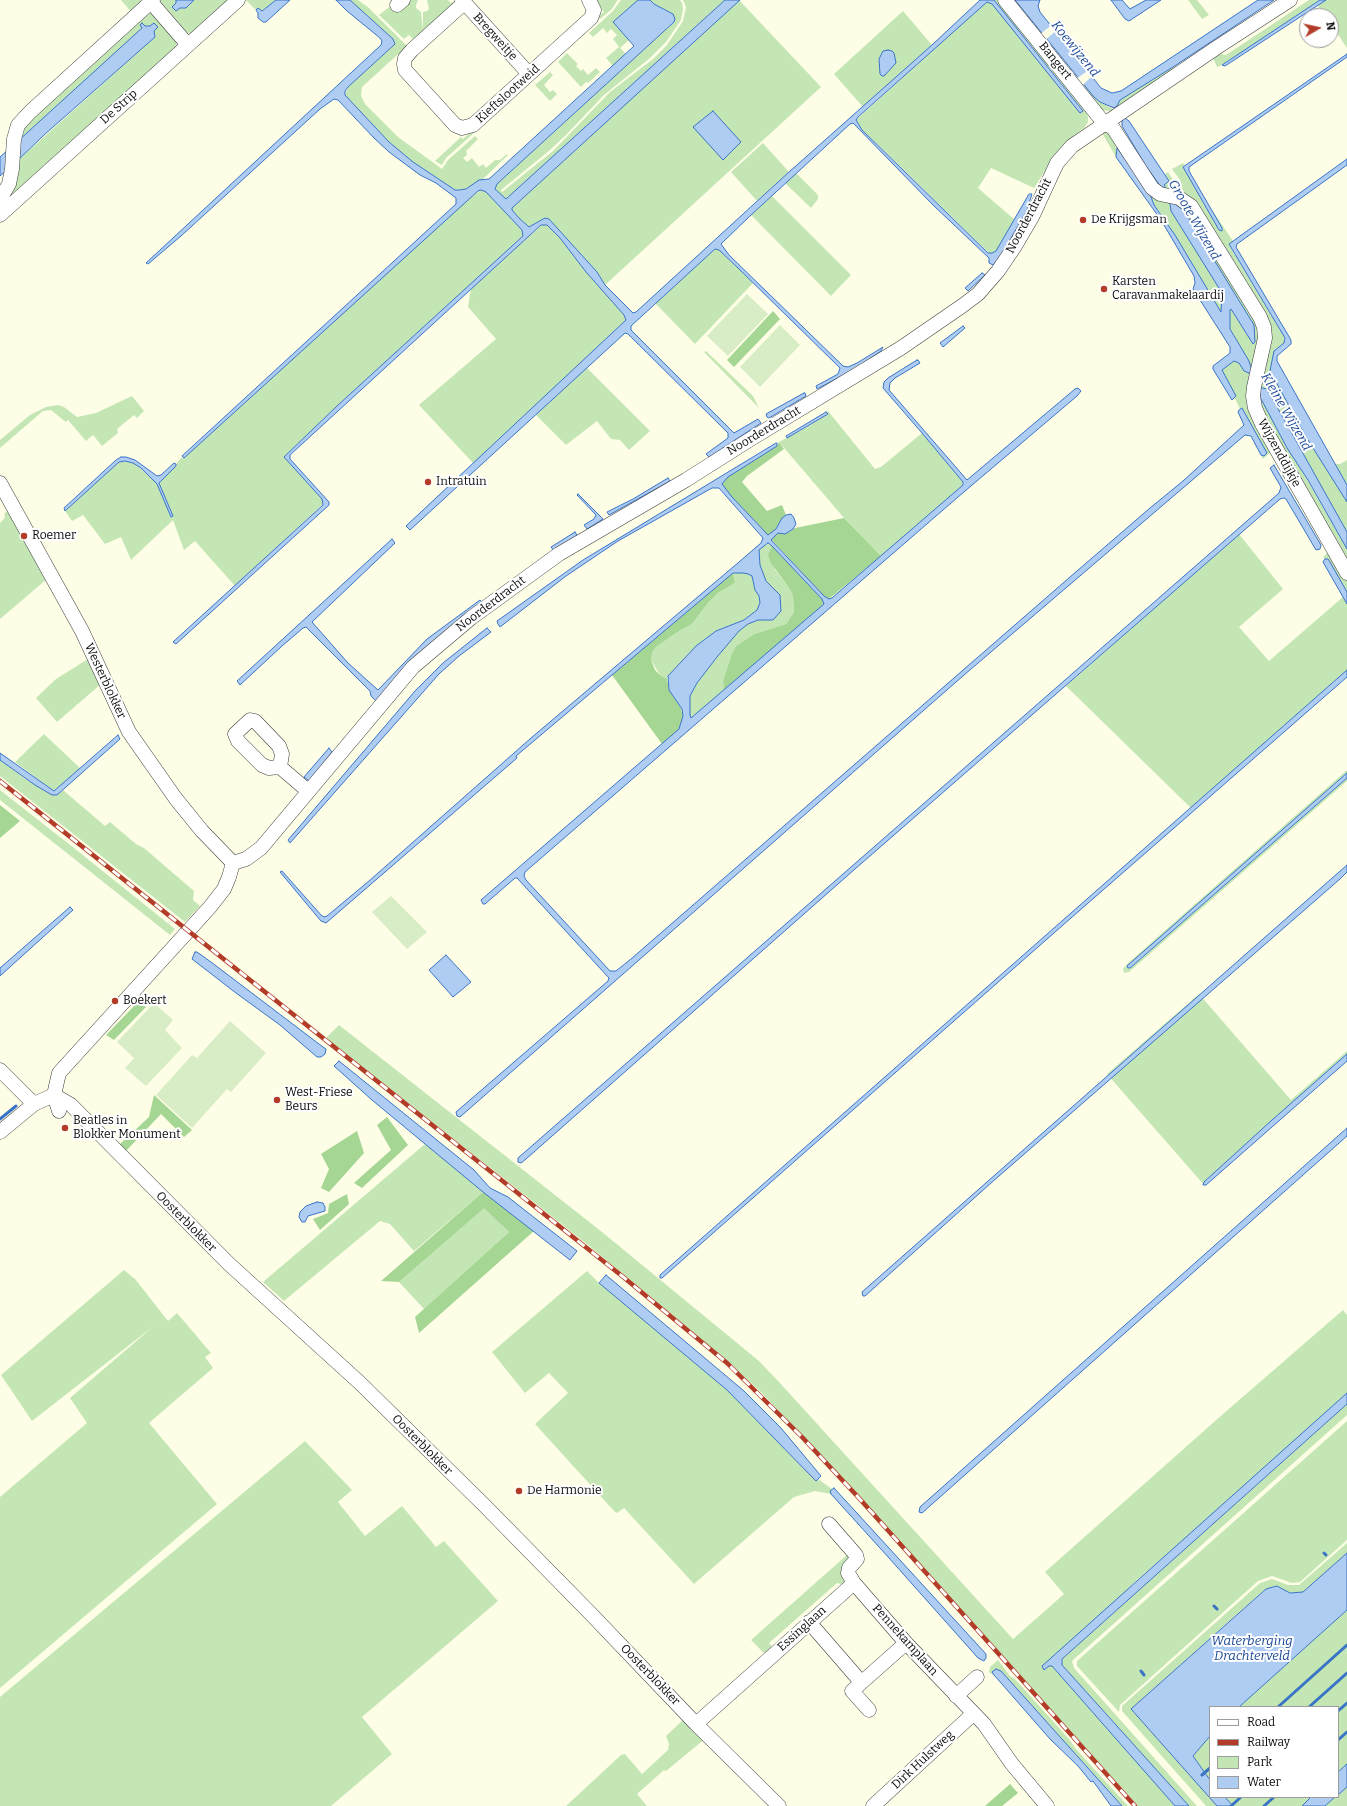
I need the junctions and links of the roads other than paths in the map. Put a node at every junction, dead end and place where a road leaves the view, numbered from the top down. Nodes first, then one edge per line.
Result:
1 (238, 0) edge
2 (589, 0) edge
3 (1005, 0) edge
4 (1290, 0) edge
5 (151, 1) edge
6 (463, 2) edge
7 (188, 45) junction
8 (529, 74) junction
9 (1104, 123) junction
10 (0, 199) edge
11 (0, 215) edge
12 (0, 483) edge
13 (1347, 573) edge
14 (280, 767) dead end
15 (308, 791) junction
16 (233, 863) junction
17 (0, 1070) edge
18 (54, 1095) junction
19 (34, 1104) junction
20 (59, 1111) dead end
21 (0, 1132) edge
22 (829, 1524) dead end
23 (854, 1583) junction
24 (809, 1622) junction
25 (906, 1643) junction
26 (977, 1677) dead end
27 (861, 1682) junction
28 (956, 1696) junction
29 (869, 1710) dead end
30 (973, 1714) junction
31 (696, 1724) junction
32 (779, 1806) edge
33 (873, 1806) edge
34 (1047, 1806) edge

1 - 7 street, De Strip
2 - 8 street, Kieftslootweid
3 - 9 street, Bangert
4 - 9 street, Noorderdracht
5 - 7 street
5 - 10 street
6 - 8 street, Bregweitje
6 - 8 street, Kieftslootweid
7 - 11 street, De Strip
9 - 13 street, Wijzenddijkje
9 - 15 street, Noorderdracht
12 - 16 street, Westerblokker
14 - 15 street
15 - 16 street, Noorderdracht
16 - 18 street
17 - 19 street
18 - 19 street
18 - 20 street
18 - 31 street, Oosterblokker
19 - 21 street
22 - 23 street
23 - 24 street, Essinglaan
23 - 25 street, Pennekamplaan
24 - 27 street
24 - 31 street, Essinglaan
25 - 27 street
25 - 28 street, Pennekamplaan
26 - 28 street
27 - 29 street
28 - 30 street, Pennekamplaan
30 - 33 street, Dirk Hulstweg
30 - 34 street, Pennekamplaan
31 - 32 street, Oosterblokker

